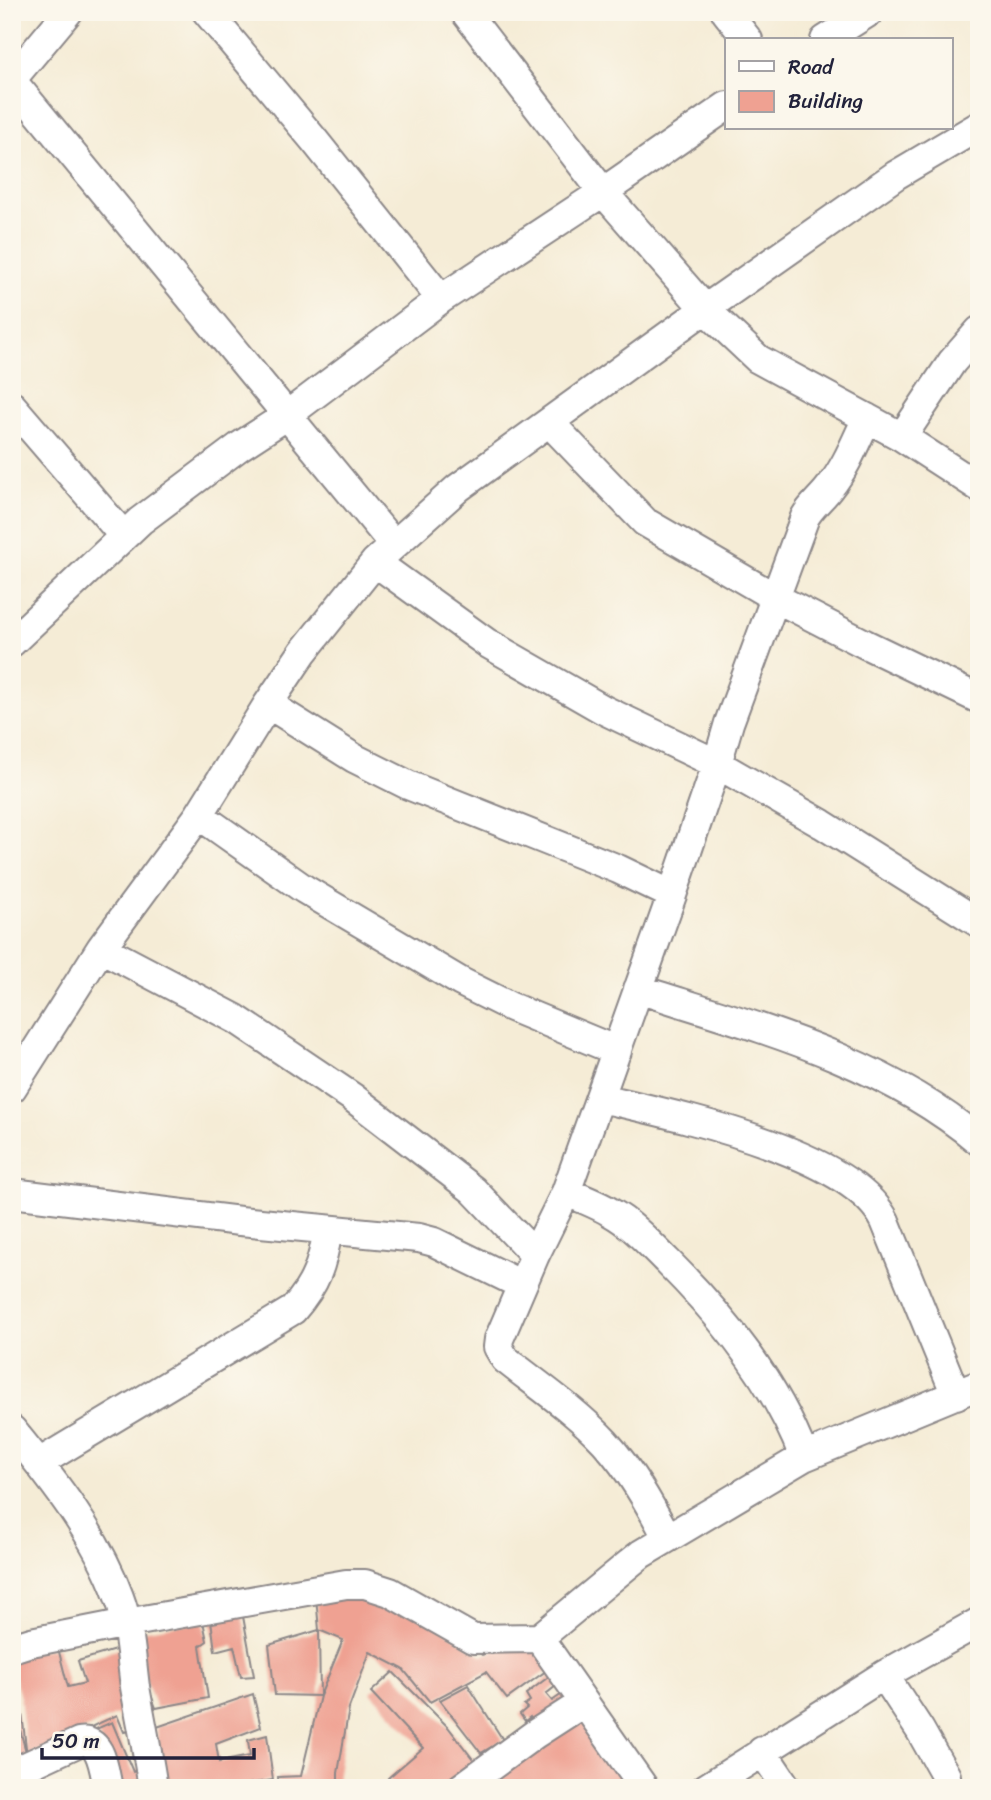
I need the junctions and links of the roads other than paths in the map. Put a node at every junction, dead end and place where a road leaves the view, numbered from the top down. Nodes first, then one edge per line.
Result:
1 (68, 12) edge
2 (207, 12) edge
3 (465, 12) edge
4 (726, 12) edge
5 (869, 12) edge
6 (746, 38) edge
7 (828, 38) edge
8 (13, 76) edge
9 (725, 107) edge
10 (979, 126) edge
11 (603, 192) junction
12 (441, 299) junction
13 (705, 309) junction
14 (979, 331) edge
15 (12, 406) edge
16 (286, 416) junction
17 (867, 418) junction
18 (549, 422) junction
19 (902, 437) junction
20 (979, 487) edge
21 (123, 535) junction
22 (384, 553) junction
23 (774, 597) junction
24 (12, 642) edge
25 (979, 699) edge
26 (268, 704) junction
27 (717, 764) junction
28 (198, 815) junction
29 (672, 895) junction
30 (979, 923) edge
31 (101, 948) junction
32 (638, 989) junction
33 (617, 1051) junction
34 (12, 1088) edge
35 (601, 1098) junction
36 (979, 1141) edge
37 (566, 1192) junction
38 (12, 1193) edge
39 (328, 1230) junction
40 (535, 1255) junction
41 (522, 1285) junction
42 (967, 1390) edge
43 (12, 1430) edge
44 (804, 1457) junction
45 (39, 1463) junction
46 (667, 1537) junction
47 (979, 1622) edge
48 (127, 1623) junction
49 (539, 1638) junction
50 (12, 1648) edge
51 (884, 1675) junction
52 (583, 1703) junction
53 (762, 1752) junction
54 (12, 1773) edge
55 (947, 1776) dead end
56 (108, 1788) edge
57 (153, 1788) edge
58 (461, 1788) edge
59 (643, 1788) edge
60 (706, 1788) edge
61 (787, 1788) edge

1 - 8 street
2 - 12 street
3 - 11 street
4 - 6 street
5 - 7 street
8 - 16 street
9 - 11 street
10 - 13 street
11 - 12 street
11 - 13 street
12 - 16 street
13 - 17 street
13 - 18 street
14 - 19 street
15 - 21 street
16 - 21 street
16 - 22 street
17 - 19 street
17 - 23 street
18 - 22 street
18 - 23 street
19 - 20 street
21 - 24 street
22 - 26 street
22 - 27 street
23 - 25 street
23 - 27 street
26 - 28 street
26 - 29 street
27 - 29 street
27 - 30 street
28 - 31 street
28 - 33 street
29 - 32 street
31 - 34 street
31 - 40 street
32 - 33 street
32 - 36 street
33 - 35 street
35 - 37 street
35 - 42 street
37 - 40 street
37 - 44 street
38 - 39 street
39 - 41 street
39 - 45 street
40 - 41 street
41 - 46 street
42 - 44 street
43 - 45 street
44 - 46 street
45 - 48 street
46 - 49 street
47 - 51 street
48 - 49 street
48 - 50 street
48 - 57 street
49 - 52 street
51 - 53 street
51 - 55 street
52 - 58 street
52 - 59 street
53 - 60 street
53 - 61 street
54 - 56 street

